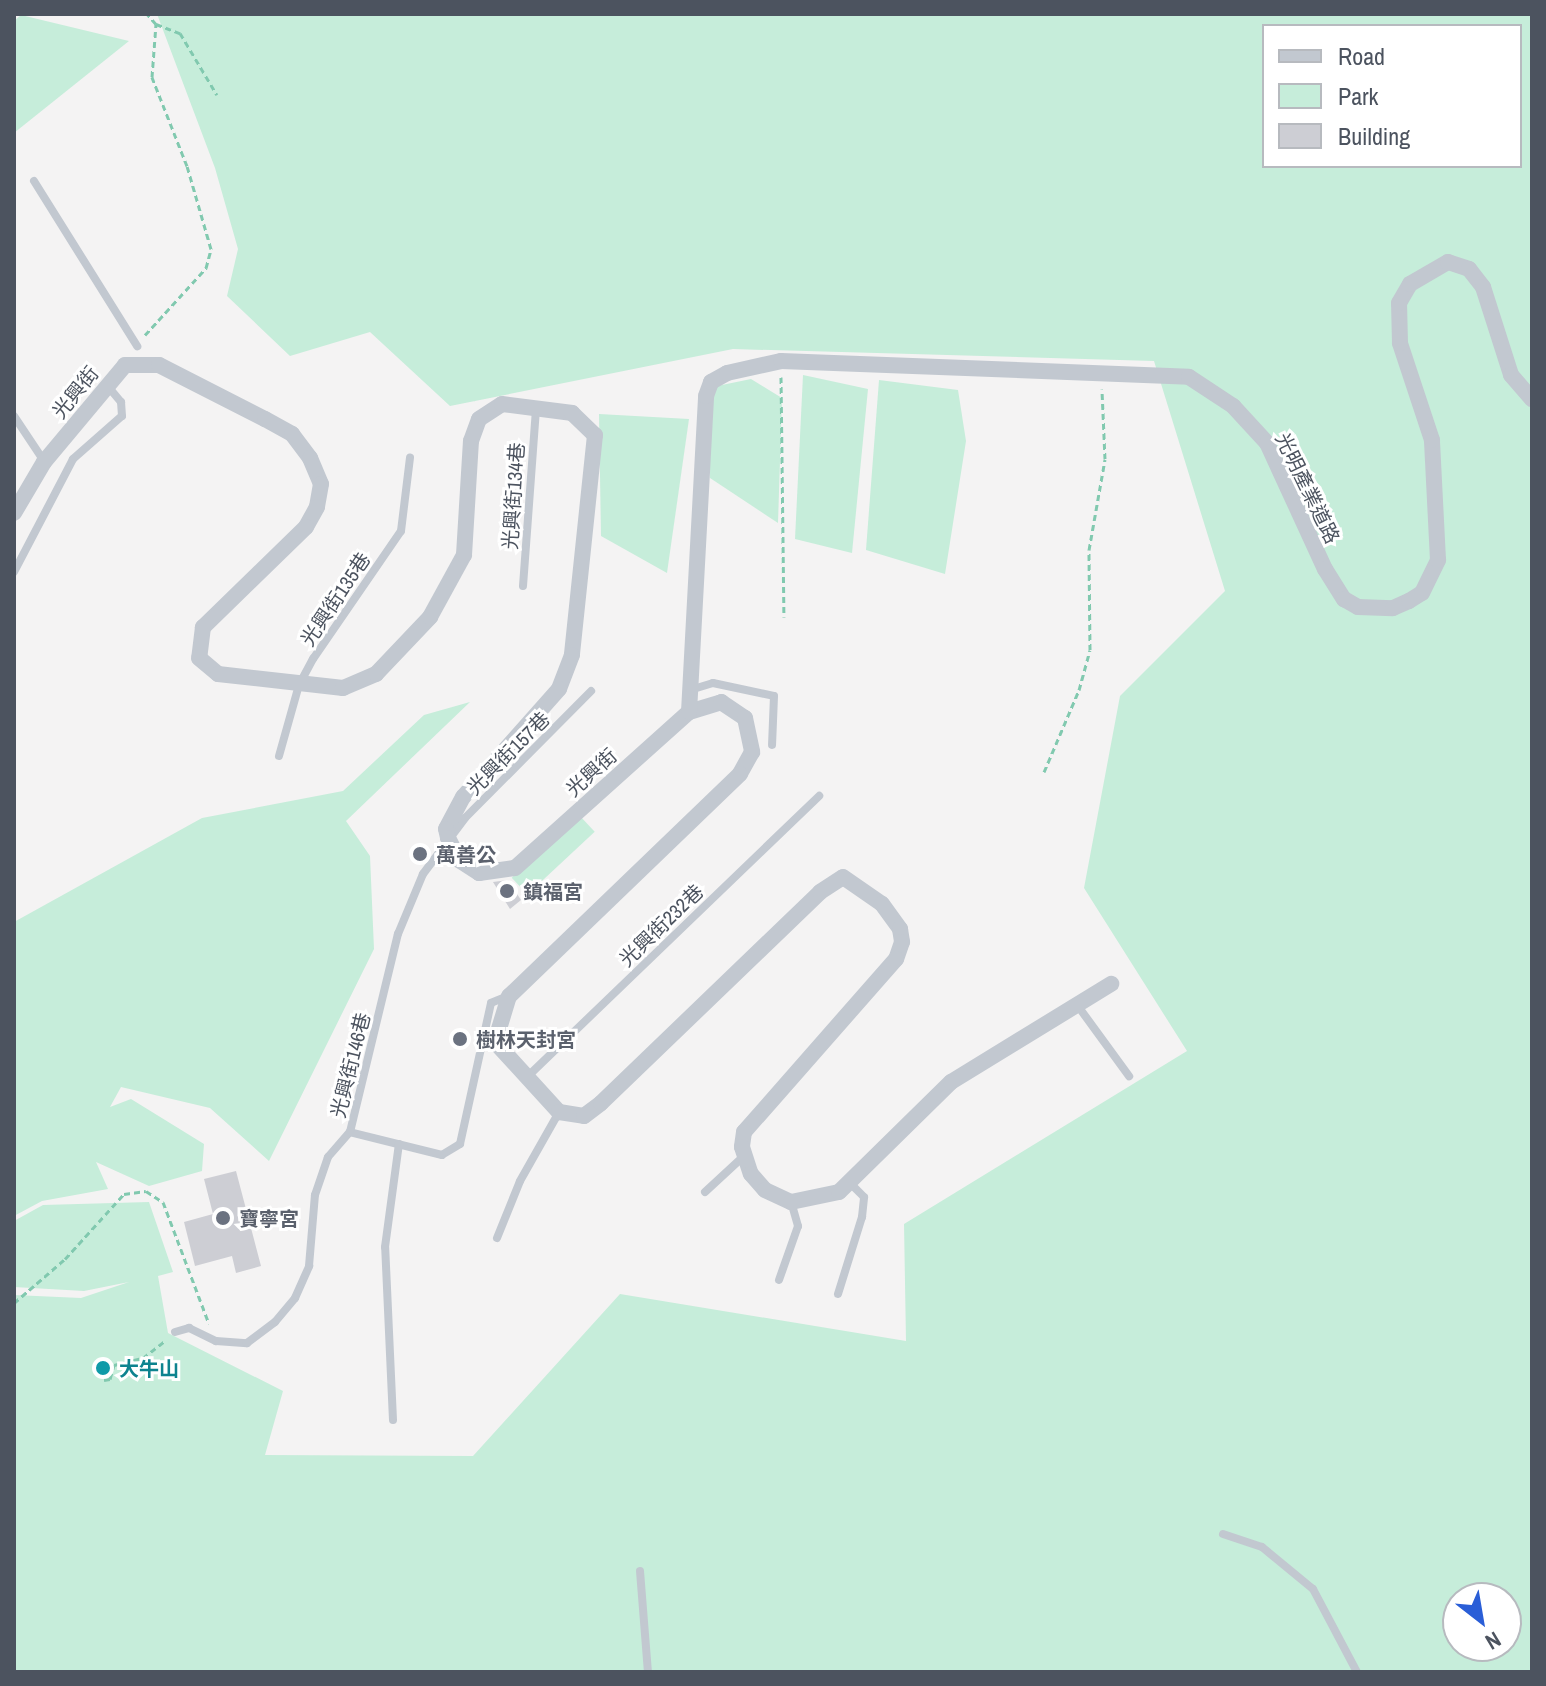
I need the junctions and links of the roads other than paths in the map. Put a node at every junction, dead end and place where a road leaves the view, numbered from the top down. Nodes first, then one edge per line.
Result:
1 (34, 181) dead end
2 (137, 346) road end
3 (105, 383) junction
4 (1532, 399) edge
5 (536, 408) junction
6 (14, 416) edge
7 (410, 458) dead end
8 (44, 462) junction
9 (14, 513) edge
10 (14, 572) edge
11 (523, 586) dead end
12 (299, 685) junction
13 (591, 691) dead end
14 (687, 691) junction
15 (689, 712) junction
16 (772, 745) dead end
17 (279, 756) dead end
18 (819, 796) dead end
19 (448, 838) junction
20 (1111, 984) dead end
21 (509, 996) junction
22 (1075, 1002) junction
23 (1129, 1076) dead end
24 (526, 1078) junction
25 (559, 1112) junction
26 (350, 1132) junction
27 (399, 1144) junction
28 (744, 1156) junction
29 (850, 1183) junction
30 (705, 1192) dead end
31 (791, 1202) junction
32 (497, 1238) dead end
33 (779, 1280) dead end
34 (838, 1294) dead end
35 (175, 1332) road end
36 (393, 1420) dead end
37 (1223, 1534) dead end
38 (640, 1571) dead end
39 (648, 1672) edge
40 (1357, 1672) edge

1 - 2 lane
3 - 8 street, 光興街
3 - 10 lane
3 - 12 street, 光興街
4 - 14 street, 光明產業道路
5 - 11 lane, 光興街134巷
5 - 12 street, 光興街
5 - 19 street, 光興街
6 - 8 lane
7 - 12 lane, 光興街135巷
8 - 9 street, 光興街
12 - 17 lane, 光興街135巷
13 - 19 lane, 光興街157巷
14 - 15 street, 光明產業道路
14 - 16 lane
15 - 19 street, 光興街
15 - 21 street
18 - 24 lane, 光興街232巷
19 - 26 lane, 光興街146巷
20 - 22 street
21 - 24 street
21 - 27 lane, 光興街146巷
22 - 23 lane
22 - 29 street
24 - 25 street
25 - 28 street
25 - 32 lane
26 - 27 lane, 光興街146巷
26 - 35 lane
27 - 36 lane
28 - 30 lane
28 - 31 street
29 - 31 street
29 - 34 lane
31 - 33 lane
37 - 40 lane
38 - 39 lane

